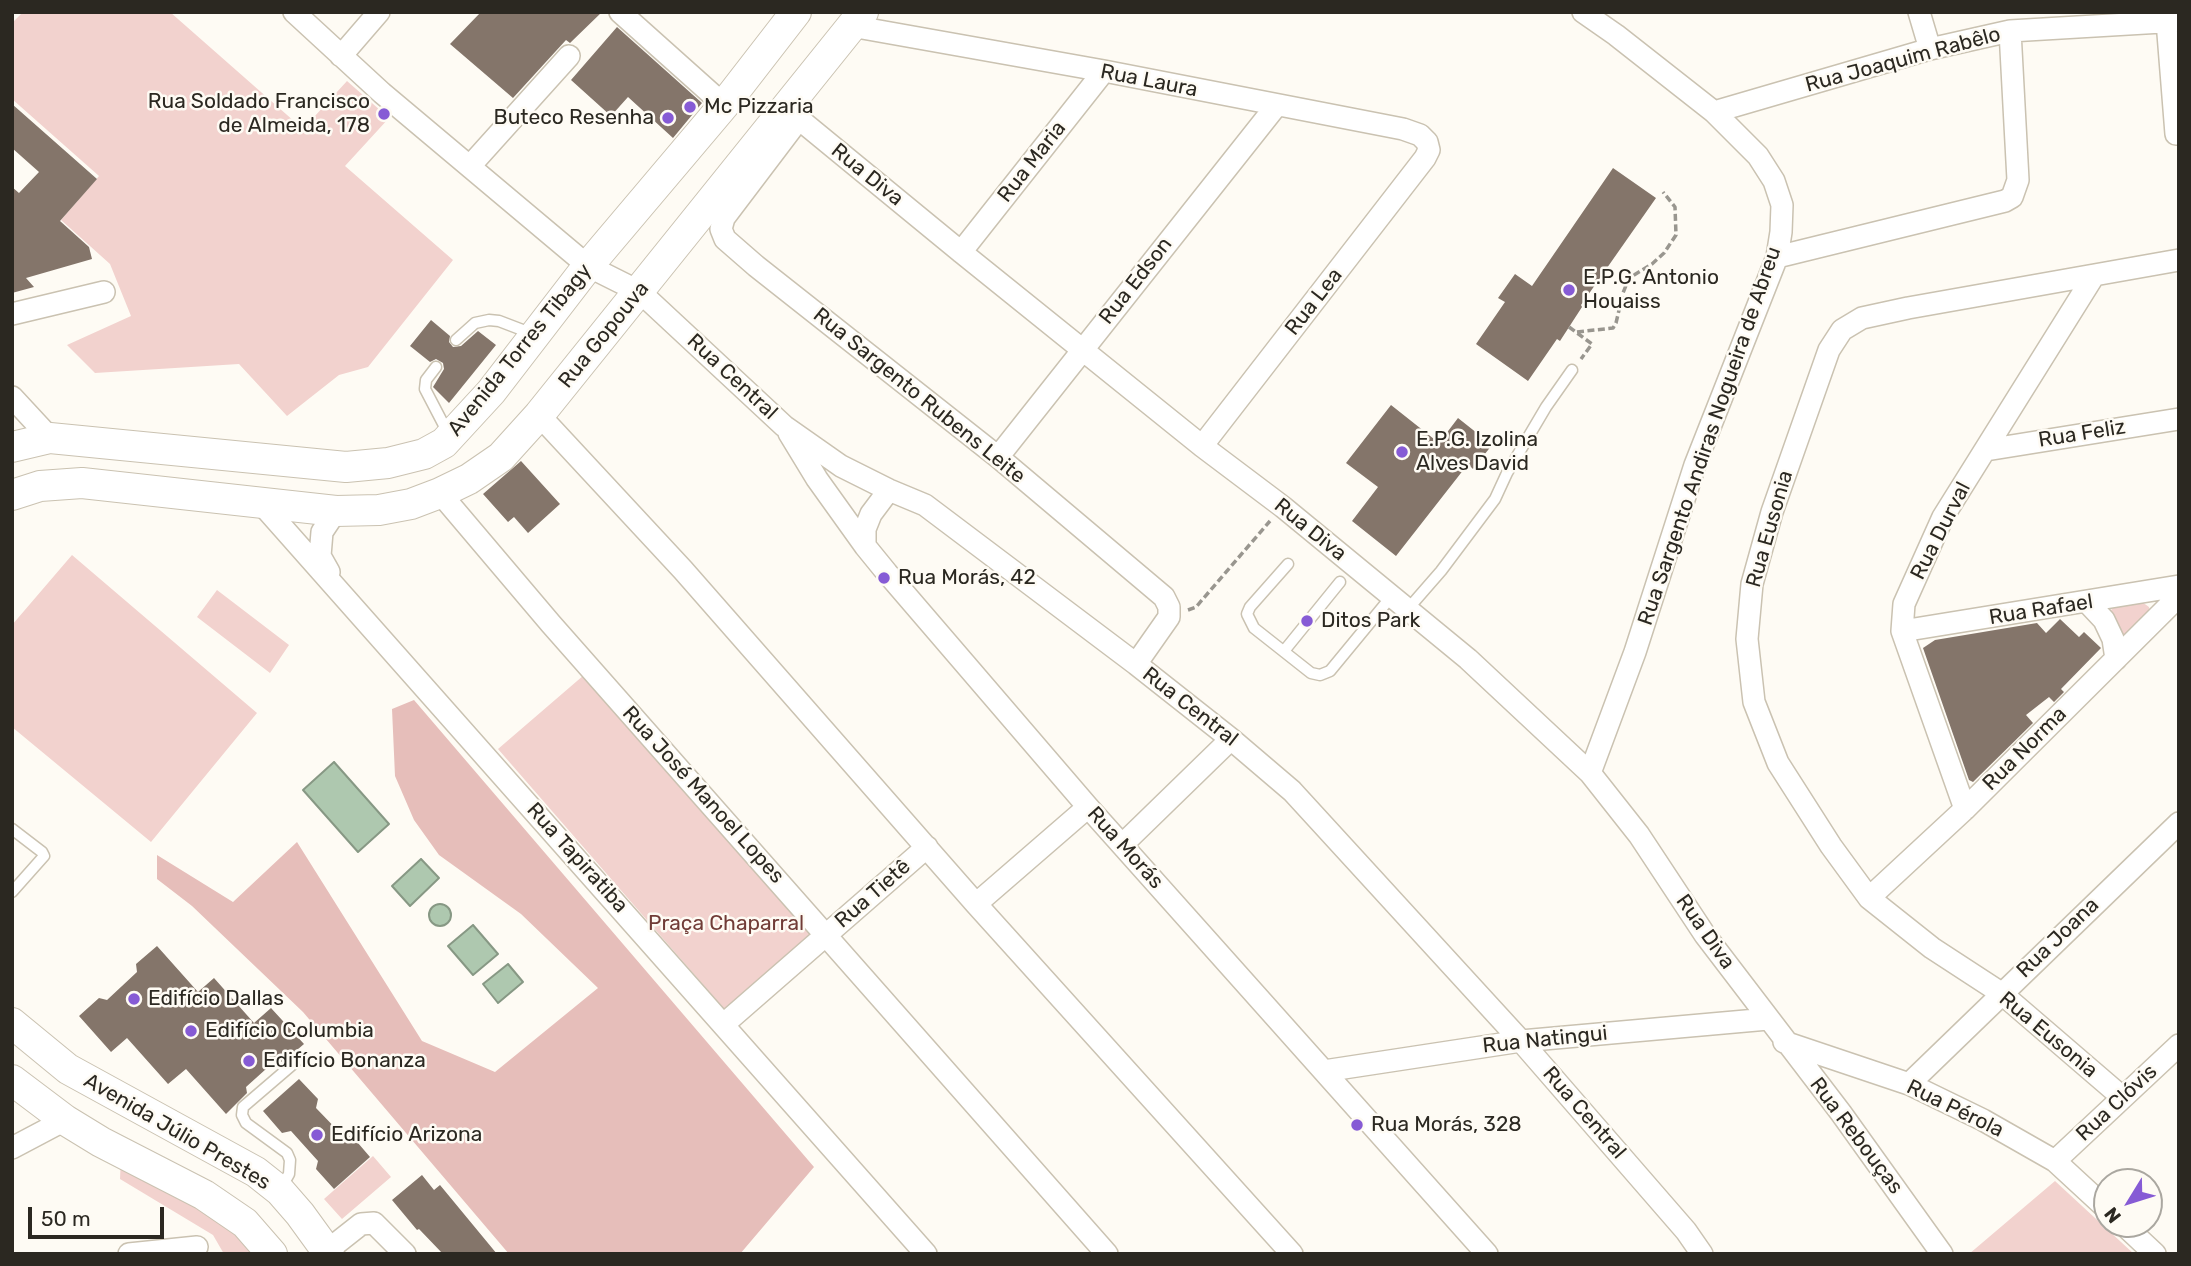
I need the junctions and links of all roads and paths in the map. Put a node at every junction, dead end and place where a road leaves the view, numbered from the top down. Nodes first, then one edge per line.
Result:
1 (294, 12) edge
2 (379, 12) edge
3 (620, 12) edge
4 (796, 12) edge
5 (1583, 12) edge
6 (1919, 12) edge
7 (857, 19) edge
8 (2173, 21) edge
9 (2010, 31) junction
10 (1930, 49) junction
11 (341, 56) junction
12 (569, 56) dead end
13 (1104, 71) junction
14 (724, 105) junction
15 (1276, 106) junction
16 (794, 111) junction
17 (1714, 112) junction
18 (2176, 134) dead end
19 (1425, 158) joint
20 (470, 166) junction
21 (1663, 192) dead end
22 (961, 252) junction
23 (1777, 257) junction
24 (2179, 260) edge
25 (587, 266) junction
26 (2093, 277) junction
27 (104, 292) dead end
28 (640, 292) junction
29 (12, 314) edge
30 (1569, 327) dead end
31 (1577, 332) junction
32 (535, 335) junction
33 (456, 340) dead end
34 (1082, 350) junction
35 (436, 367) dead end
36 (1572, 370) joint
37 (12, 397) edge
38 (539, 415) junction
39 (2179, 419) edge
40 (784, 426) junction
41 (50, 438) junction
42 (450, 438) junction
43 (1202, 446) junction
44 (12, 447) edge
45 (1986, 450) junction
46 (998, 457) junction
47 (889, 491) junction
48 (440, 493) junction
49 (12, 495) edge
50 (260, 502) junction
51 (1283, 507) junction
52 (336, 511) junction
53 (865, 546) junction
54 (1288, 564) dead end
55 (1340, 582) dead end
56 (2179, 586) edge
57 (338, 589) junction
58 (2179, 596) edge
59 (1399, 603) junction
60 (2088, 603) junction
61 (1169, 617) junction
62 (1902, 631) junction
63 (1284, 651) junction
64 (2116, 659) junction
65 (1136, 664) junction
66 (1231, 739) junction
67 (1590, 773) junction
68 (1088, 807) junction
69 (1965, 809) junction
70 (2179, 823) edge
71 (12, 829) edge
72 (1122, 845) junction
73 (926, 847) junction
74 (12, 891) edge
75 (1869, 898) junction
76 (976, 904) junction
77 (826, 934) junction
78 (2001, 993) junction
79 (1768, 1019) junction
80 (12, 1023) edge
81 (724, 1024) junction
82 (1521, 1041) junction
83 (1784, 1042) junction
84 (2179, 1045) edge
85 (299, 1059) dead end
86 (1324, 1072) junction
87 (77, 1074) junction
88 (12, 1080) edge
89 (1909, 1084) junction
90 (112, 1095) junction
91 (2122, 1097) junction
92 (65, 1120) junction
93 (12, 1148) edge
94 (2055, 1161) junction
95 (280, 1191) junction
96 (2093, 1196) edge
97 (2138, 1238) edge
98 (197, 1247) dead end
99 (329, 1252) edge
100 (129, 1254) edge
101 (272, 1254) edge
102 (405, 1254) edge
103 (926, 1254) edge
104 (1107, 1254) edge
105 (1292, 1254) edge
106 (1487, 1254) edge
107 (1702, 1254) edge
108 (1942, 1254) edge
109 (2155, 1254) edge

1 - 11 street, Rua Central
2 - 11 street
3 - 14 street
4 - 14 main road, Avenida Torres Tibagy
5 - 17 street, Rua Sargento Andiras Nogueira de Abreu
6 - 10 street
7 - 13 street, Rua Laura
7 - 16 main road, Rua Gopouva
8 - 9 street, Rua Joaquim Rabêlo
8 - 18 street
9 - 10 street, Rua Joaquim Rabêlo
9 - 23 street
10 - 17 street, Rua Joaquim Rabêlo
11 - 20 street, Rua Central
12 - 20 street
13 - 15 street, Rua Laura
13 - 22 street, Rua Maria
14 - 25 main road, Avenida Torres Tibagy
15 - 19 street, Rua Laura
15 - 34 street, Rua Edson
16 - 22 street, Rua Diva
16 - 28 main road, Rua Gopouva
16 - 46 street, Rua Sargento Rubens Leite
17 - 23 street, Rua Sargento Andiras Nogueira de Abreu
19 - 43 street, Rua Lea
20 - 25 street, Rua Central
21 - 31 path
22 - 34 street, Rua Diva
23 - 67 street, Rua Sargento Andiras Nogueira de Abreu
24 - 26 street, Rua Eusonia
25 - 28 street, Rua Central
25 - 32 main road, Avenida Torres Tibagy
26 - 45 street, Rua Durval
26 - 75 street, Rua Eusonia
27 - 29 street
28 - 38 main road, Rua Gopouva
28 - 40 street, Rua Central
30 - 31 path
31 - 36 path
32 - 33 lane
32 - 42 main road, Avenida Torres Tibagy
34 - 43 street, Rua Diva
34 - 46 street, Rua Edson
35 - 42 lane
36 - 59 lane
37 - 41 street
38 - 48 main road, Rua Gopouva
38 - 73 street
39 - 45 street, Rua Feliz
40 - 47 street, Rua Central
40 - 53 street, Rua Morás
41 - 42 main road, Avenida Torres Tibagy
41 - 44 main road
43 - 51 street, Rua Diva
45 - 62 street, Rua Durval
46 - 61 street, Rua Sargento Rubens Leite
47 - 53 street
47 - 65 street, Rua Central
48 - 52 main road, Rua Gopouva
48 - 77 street, Rua José Manoel Lopes
49 - 50 main road
50 - 52 main road, Rua Gopouva
50 - 57 street, Rua Tapiratiba
51 - 59 street, Rua Diva
51 - 61 path
52 - 57 street, Rua Tapiratiba
53 - 68 street, Rua Morás
54 - 63 lane
55 - 63 lane
56 - 60 street, Rua Rafael
57 - 81 street, Rua Tapiratiba
58 - 64 street, Rua Norma
59 - 63 lane
59 - 67 street, Rua Diva
60 - 62 street, Rua Rafael
60 - 64 street
61 - 65 street
62 - 69 street, Rua Durval
64 - 69 street, Rua Norma
65 - 66 street, Rua Central
66 - 72 street
66 - 82 street, Rua Central
67 - 79 street, Rua Diva
68 - 72 street, Rua Morás
68 - 76 street
69 - 75 street, Rua Norma
70 - 78 street, Rua Joana
71 - 74 lane
72 - 86 street, Rua Morás
73 - 76 street
73 - 77 street, Rua Tietê
75 - 78 street, Rua Eusonia
76 - 105 street
77 - 81 street, Rua Tietê
77 - 104 street, Rua José Manoel Lopes
78 - 89 street, Rua Joana
78 - 91 street, Rua Eusonia
79 - 82 street, Rua Natingui
79 - 83 street, Rua Rebouças
80 - 87 main road, Avenida Júlio Prestes
81 - 103 street, Rua Tapiratiba
82 - 86 street, Rua Natingui
82 - 107 street, Rua Central
83 - 89 street, Rua Pérola
83 - 108 street, Rua Rebouças
84 - 91 street, Rua Clóvis
85 - 95 lane
86 - 106 street, Rua Morás
87 - 90 main road, Avenida Júlio Prestes
87 - 92 main road
88 - 92 main road, Avenida Júlio Prestes
89 - 94 street, Rua Pérola
90 - 92 main road
90 - 95 main road, Avenida Júlio Prestes
91 - 94 street, Rua Clóvis
92 - 93 street
92 - 101 main road, Avenida Júlio Prestes
94 - 96 street, Rua Pérola
95 - 99 main road, Avenida Júlio Prestes
97 - 109 street
98 - 100 street
99 - 102 street

